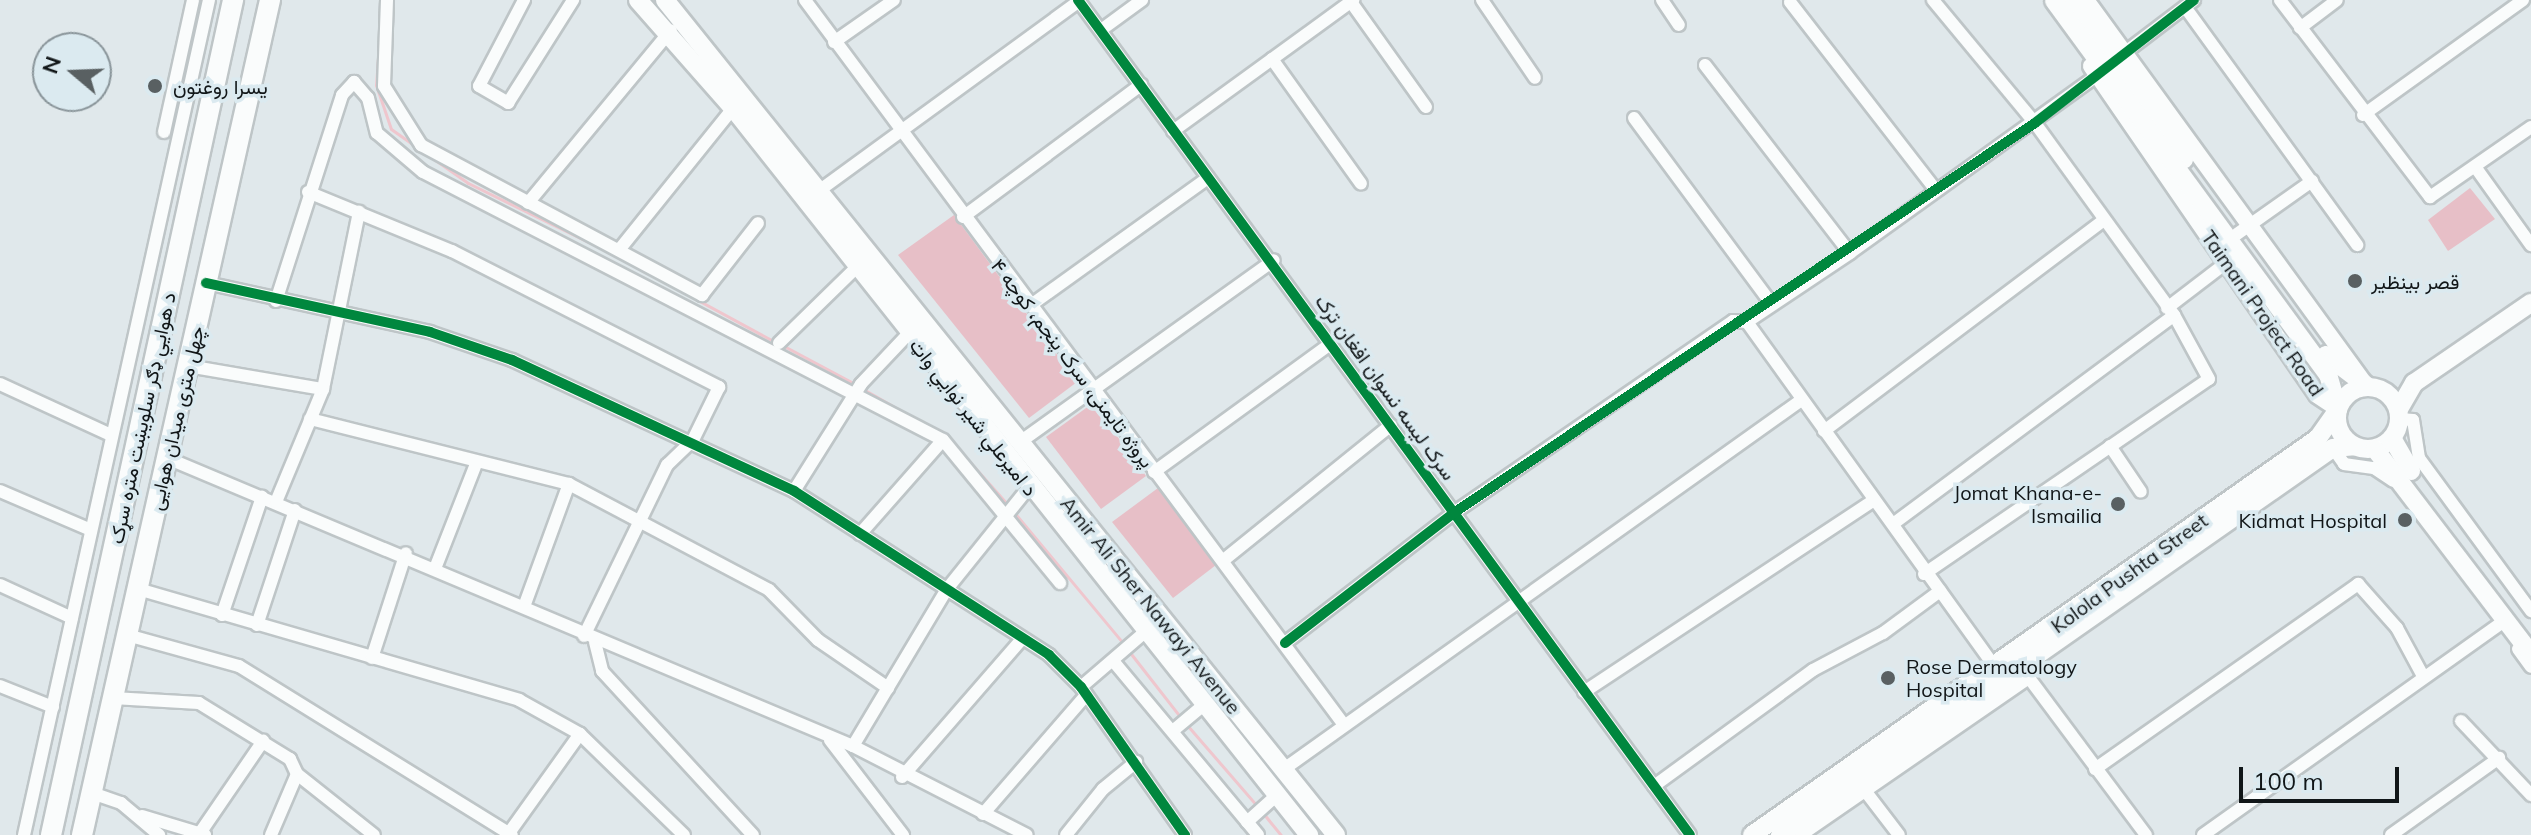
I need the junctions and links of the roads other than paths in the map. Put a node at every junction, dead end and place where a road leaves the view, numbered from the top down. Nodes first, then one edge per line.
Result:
1 (193, 0) edge
2 (209, 0) edge
3 (233, 0) edge
4 (270, 0) edge
5 (387, 0) edge
6 (524, 0) edge
7 (573, 0) edge
8 (638, 0) edge
9 (665, 0) edge
10 (805, 0) edge
11 (894, 0) edge
12 (1078, 0) edge
13 (1142, 0) edge
14 (1482, 0) edge
15 (1662, 0) edge
16 (1933, 0) edge
17 (2043, 0) edge
18 (2054, 0) edge
19 (2070, 0) edge
20 (2086, 0) edge
21 (2280, 0) edge
22 (2337, 0) edge
23 (2523, 0) edge
24 (1352, 1) edge
25 (1790, 2) edge
26 (2189, 4) edge
27 (1679, 25) dead end
28 (675, 27) junction
29 (2300, 28) junction
30 (1101, 30) junction
31 (834, 42) junction
32 (1272, 59) junction
33 (1705, 65) dead end
34 (2110, 65) junction
35 (1535, 78) dead end
36 (1141, 85) junction
37 (182, 86) junction
38 (1426, 107) dead end
39 (733, 108) junction
40 (2363, 115) junction
41 (1634, 118) dead end
42 (2035, 123) junction
43 (2531, 127) edge
44 (1173, 131) junction
45 (164, 132) dead end
46 (900, 133) junction
47 (2476, 168) junction
48 (1208, 178) junction
49 (2312, 181) junction
50 (1361, 184) dead end
51 (820, 190) junction
52 (1936, 190) junction
53 (308, 192) junction
54 (2497, 197) junction
55 (528, 203) junction
56 (2483, 204) dead end
57 (359, 212) junction
58 (963, 217) junction
59 (2104, 220) junction
60 (758, 223) dead end
61 (2243, 229) junction
62 (2357, 245) dead end
63 (2531, 245) edge
64 (619, 250) junction
65 (1850, 253) junction
66 (2232, 258) junction
67 (1274, 260) junction
68 (859, 265) junction
69 (206, 283) junction
70 (276, 301) junction
71 (1771, 303) junction
72 (2531, 303) edge
73 (1031, 305) junction
74 (2170, 312) junction
75 (340, 317) junction
76 (1747, 322) junction
77 (909, 333) junction
78 (779, 343) dead end
79 (1330, 344) junction
80 (188, 366) junction
81 (2414, 383) junction
82 (0, 384) edge
83 (2372, 387) junction
84 (1093, 388) junction
85 (323, 389) junction
86 (858, 390) junction
87 (1800, 401) junction
88 (2338, 409) junction
89 (2399, 414) junction
90 (310, 419) junction
91 (1391, 425) junction
92 (1824, 431) junction
93 (111, 435) junction
94 (2392, 438) junction
95 (693, 440) junction
96 (943, 440) junction
97 (1020, 442) junction
98 (2110, 446) junction
99 (2354, 446) junction
100 (2333, 448) junction
101 (2375, 449) junction
102 (167, 458) junction
103 (476, 464) junction
104 (1154, 472) junction
105 (569, 484) junction
106 (1029, 487) junction
107 (0, 491) edge
108 (794, 491) junction
109 (2141, 492) dead end
110 (262, 497) junction
111 (1874, 500) junction
112 (276, 502) junction
113 (295, 510) junction
114 (1012, 510) junction
115 (1455, 512) junction
116 (642, 520) junction
117 (1893, 524) junction
118 (91, 530) junction
119 (860, 534) junction
120 (406, 553) junction
121 (1225, 559) junction
122 (436, 566) junction
123 (1924, 574) junction
124 (1060, 583) dead end
125 (0, 585) edge
126 (138, 589) junction
127 (947, 589) junction
128 (1940, 591) junction
129 (1520, 598) junction
130 (525, 604) junction
131 (222, 615) junction
132 (2519, 615) edge
133 (72, 618) junction
134 (257, 625) junction
135 (1145, 632) junction
136 (2531, 634) edge
137 (127, 635) junction
138 (589, 639) junction
139 (1021, 640) junction
140 (1285, 643) junction
141 (2531, 654) edge
142 (372, 658) junction
143 (1114, 662) junction
144 (2531, 667) edge
145 (1996, 668) junction
146 (2026, 673) junction
147 (2423, 676) junction
148 (0, 686) edge
149 (888, 688) junction
150 (1084, 691) junction
151 (1584, 692) junction
152 (113, 698) junction
153 (1204, 705) junction
154 (53, 707) junction
155 (2461, 721) dead end
156 (1181, 725) junction
157 (1344, 725) junction
158 (580, 734) junction
159 (830, 740) junction
160 (263, 741) junction
161 (853, 746) junction
162 (2499, 758) junction
163 (1136, 762) junction
164 (1284, 769) junction
165 (2095, 769) junction
166 (297, 774) junction
167 (902, 777) junction
168 (1654, 786) junction
169 (1866, 792) junction
170 (92, 793) junction
171 (1277, 795) junction
172 (2531, 795) edge
173 (983, 814) junction
174 (139, 815) junction
175 (1247, 822) junction
176 (203, 834) edge
177 (511, 834) edge
178 (24, 835) edge
179 (51, 835) edge
180 (82, 835) edge
181 (159, 835) edge
182 (271, 835) edge
183 (374, 835) edge
184 (684, 835) edge
185 (753, 835) edge
186 (903, 835) edge
187 (1027, 835) edge
188 (1066, 835) edge
189 (1185, 835) edge
190 (1258, 835) edge
191 (1309, 835) edge
192 (1336, 835) edge
193 (1690, 835) edge
194 (1752, 835) edge
195 (1780, 835) edge
196 (1801, 835) edge
197 (1899, 835) edge
198 (2146, 835) edge
199 (2203, 835) edge
200 (2391, 835) edge

1 - 37 street
2 - 37 street
3 - 179 main road, د هوايي ډګر سلویښت متره سړک
4 - 69 main road, چهل متری میدان هوایی
5 - 55 street
6 - 7 street
8 - 28 main road, د امیرعلي شیر نوايي واټ
9 - 28 main road, Amir Ali Sher Nawayi Avenue
10 - 31 street, پروژه تایمنی، سرک پنجم، کوچه ۴
11 - 31 street
12 - 30 street, سرک لیسه نسوان افغان‌ ترک
12 - 46 street
13 - 30 street
14 - 35 street
15 - 27 street
16 - 42 street
17 - 34 street, Taimani Project Road
18 - 34 main road, Taimani Project Road
19 - 34 main road, Taimani Project Road
20 - 34 street, Taimani Project Road
21 - 29 street
22 - 29 street
23 - 40 street
24 - 32 street
24 - 38 street
25 - 52 street
26 - 34 street
26 - 49 street
28 - 39 main road, د امیرعلي شیر نوايي واټ
28 - 51 main road, Amir Ali Sher Nawayi Avenue
28 - 55 street
29 - 40 street
30 - 36 street, سرک لیسه نسوان افغان‌ ترک
31 - 46 street, پروژه تایمنی، سرک پنجم، کوچه ۴
32 - 44 street
32 - 50 street
33 - 65 street
34 - 42 street
34 - 61 main road, Taimani Project Road
34 - 66 main road, Taimani Project Road
36 - 44 street, سرک لیسه نسوان افغان‌ ترک
36 - 58 street
37 - 45 street
37 - 93 street
39 - 64 street
39 - 68 main road, د امیرعلي شیر نوايي واټ
40 - 47 street
41 - 71 street
42 - 52 street
42 - 59 street
43 - 47 street
44 - 48 street, سرک لیسه نسوان افغان‌ ترک
46 - 51 street
46 - 58 street, پروژه تایمنی، سرک پنجم، کوچه ۴
47 - 54 street
48 - 67 street, سرک لیسه نسوان افغان‌ ترک
48 - 73 street
49 - 61 street
49 - 62 street
51 - 97 main road, Amir Ali Sher Nawayi Avenue
52 - 65 street
53 - 57 street
53 - 70 street
53 - 86 street
54 - 56 street
54 - 63 street
55 - 64 street
57 - 75 street
57 - 95 street
58 - 73 street, پروژه تایمنی، سرک پنجم، کوچه ۴
59 - 74 street
59 - 92 street
60 - 64 street
61 - 83 main road, Taimani Project Road
65 - 71 street
66 - 74 street
66 - 88 main road, Taimani Project Road
67 - 79 street, سرک لیسه نسوان افغان‌ ترک
67 - 84 street
68 - 77 main road, د امیرعلي شیر نوايي واټ
68 - 78 street
69 - 70 street
69 - 80 main road, چهل متری میدان هوایی
70 - 75 street
71 - 76 street
72 - 81 main road
73 - 84 street, پروژه تایمنی، سرک پنجم، کوچه ۴
74 - 98 street
74 - 117 street
75 - 85 street
75 - 95 street
76 - 87 street
76 - 115 street
77 - 86 street
77 - 106 main road, د امیرعلي شیر نوايي واټ
79 - 91 street, سرک لیسه نسوان افغان‌ ترک
79 - 104 street
80 - 85 street
80 - 102 main road, چهل متری میدان هوایی
81 - 83 main road
81 - 89 main road
82 - 93 street
83 - 88 main road
83 - 89 main road
84 - 97 street
84 - 104 street, پروژه تایمنی، سرک پنجم، کوچه ۴
85 - 90 street
86 - 96 street
86 - 108 street
87 - 92 street
87 - 129 street
88 - 99 main road
88 - 145 main road, Kolola Pushta Street
89 - 94 main road
89 - 132 street
90 - 103 street
90 - 112 street
91 - 115 street, سرک لیسه نسوان افغان‌ ترک
91 - 121 street
92 - 111 street
93 - 118 street
94 - 101 main road
94 - 132 main road
95 - 108 street
95 - 116 street
96 - 114 street
96 - 119 street
97 - 164 main road, Amir Ali Sher Nawayi Avenue
98 - 109 street
98 - 123 street
99 - 100 main road
99 - 101 main road
100 - 132 street
100 - 146 main road
101 - 132 main road
102 - 110 street
102 - 126 main road, چهل متری میدان هوایی
103 - 105 street
103 - 122 street
104 - 121 street, پروژه تایمنی، سرک پنجم، کوچه ۴
105 - 116 street
105 - 130 street
106 - 114 street
106 - 135 main road, د امیرعلي شیر نوايي واټ
107 - 118 street
108 - 119 street
110 - 112 street
110 - 131 street
111 - 117 street
111 - 151 street
112 - 113 street
113 - 120 street
113 - 134 street
114 - 124 street
114 - 127 street
115 - 129 street, سرک لیسه نسوان افغان‌ ترک
115 - 140 street
116 - 138 street
116 - 149 street
117 - 123 street
118 - 133 street
119 - 127 street
120 - 122 street
120 - 142 street
121 - 140 street, پروژه تایمنی، سرک پنجم، کوچه ۴
122 - 130 street
123 - 128 street
125 - 133 street
126 - 131 street
126 - 137 main road, چهل متری میدان هوایی
127 - 139 street
127 - 149 street
128 - 145 street
128 - 168 street
129 - 151 street, سرک لیسه نسوان افغان‌ ترک
129 - 157 street
130 - 138 street
131 - 134 street
132 - 136 main road
132 - 141 main road
132 - 144 street
132 - 147 street
133 - 154 street
134 - 142 street
135 - 143 street
135 - 153 main road, د امیرعلي شیر نوايي واټ
137 - 152 main road, چهل متری میدان هوایی
137 - 177 street
138 - 159 street
138 - 185 street
139 - 150 street
139 - 167 street
140 - 157 street, پروژه تایمنی، سرک پنجم، کوچه ۴
142 - 158 street
143 - 150 street
143 - 156 street
145 - 194 main road, Kolola Pushta Street
146 - 165 street
146 - 169 street
146 - 195 main road
147 - 165 street
147 - 199 street
148 - 154 street
149 - 161 street
150 - 163 street
150 - 173 street
151 - 168 street, سرک لیسه نسوان افغان‌ ترک
152 - 160 street
152 - 170 main road, چهل متری میدان هوایی
153 - 156 street
153 - 171 main road, د امیرعلي شیر نوايي واټ
154 - 178 street
155 - 162 street
156 - 175 street
157 - 164 street
158 - 177 street
158 - 184 street
159 - 161 street
159 - 186 street
160 - 166 street
160 - 176 street
161 - 167 street
162 - 172 street
162 - 200 street
163 - 188 street
163 - 189 street
164 - 192 main road, Amir Ali Sher Nawayi Avenue
165 - 198 street
166 - 182 street
166 - 183 street
167 - 173 street
168 - 193 street, سرک لیسه نسوان افغان‌ ترک
169 - 196 street
169 - 197 street
170 - 174 street
170 - 180 main road, چهل متری میدان هوایی
171 - 175 street
171 - 191 main road, د امیرعلي شیر نوايي واټ
173 - 187 street
174 - 176 street
174 - 181 street
175 - 190 street

